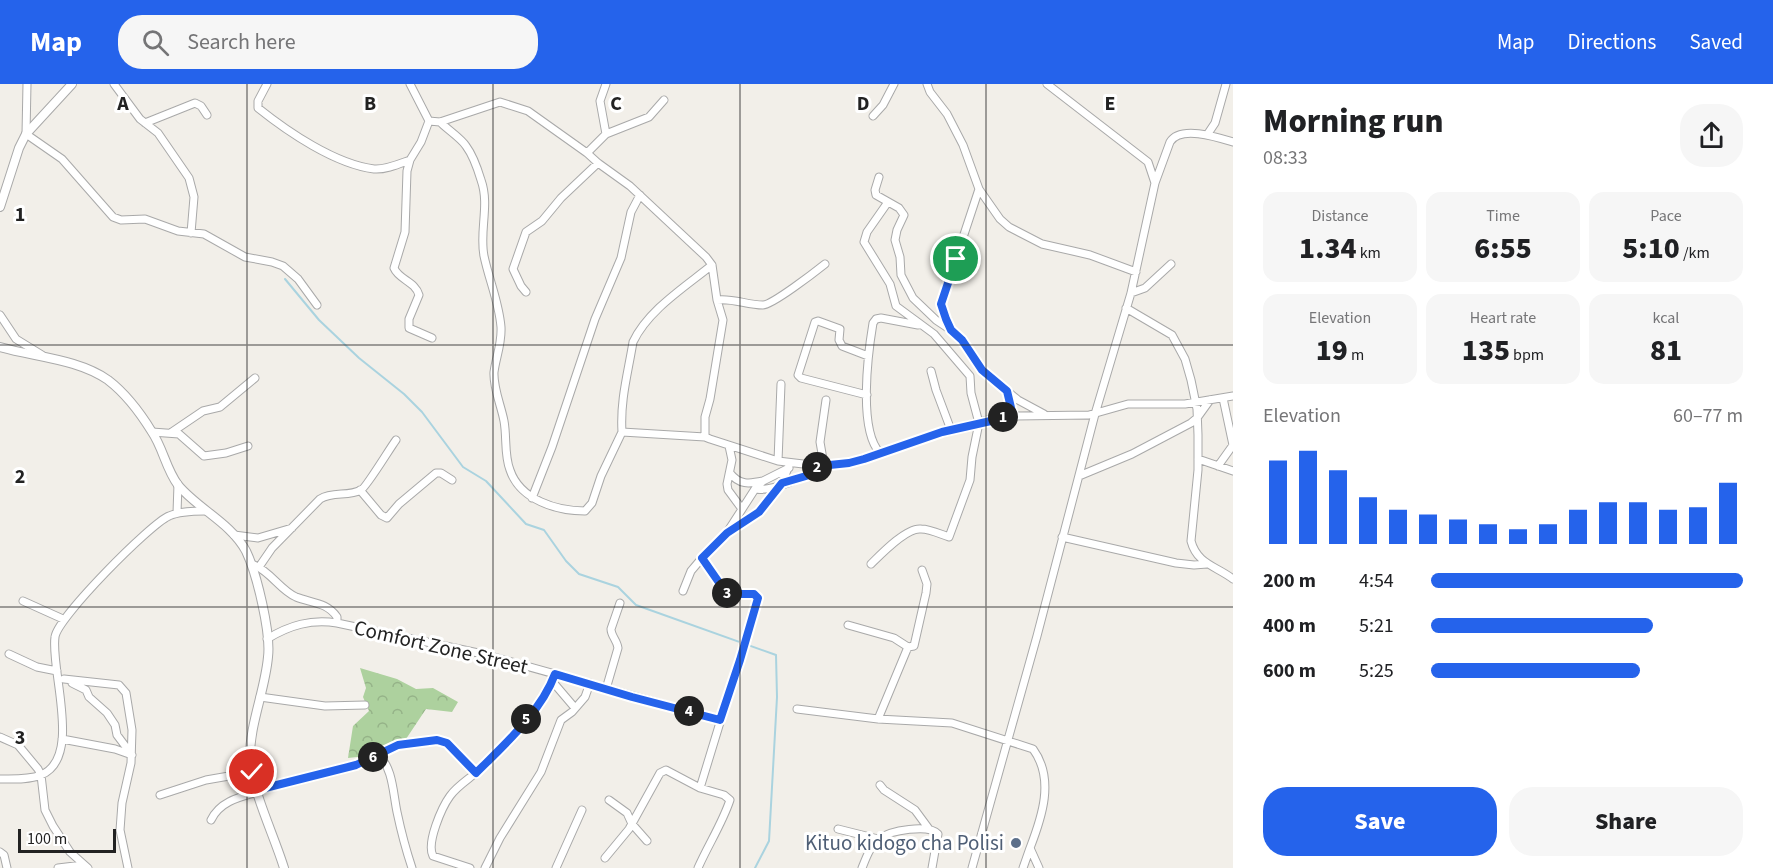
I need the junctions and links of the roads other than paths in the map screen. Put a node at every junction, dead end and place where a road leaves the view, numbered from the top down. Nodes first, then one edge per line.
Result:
1 (27, 84) edge
2 (72, 84) edge
3 (114, 84) edge
4 (267, 84) edge
5 (410, 84) edge
6 (606, 84) edge
7 (894, 84) edge
8 (927, 84) edge
9 (1047, 84) edge
10 (1226, 84) edge
11 (664, 100) dead end
12 (207, 115) dead end
13 (873, 116) dead end
14 (430, 121) junction
15 (440, 122) junction
16 (145, 123) junction
17 (26, 134) junction
18 (606, 134) junction
19 (1207, 135) junction
20 (1233, 142) edge
21 (587, 153) junction
22 (410, 160) junction
23 (598, 163) junction
24 (879, 177) dead end
25 (1155, 183) junction
26 (979, 189) junction
27 (640, 195) junction
28 (888, 202) junction
29 (0, 207) edge
30 (191, 233) junction
31 (825, 264) dead end
32 (1171, 264) dead end
33 (712, 265) junction
34 (1136, 272) junction
35 (526, 292) dead end
36 (1131, 293) junction
37 (717, 300) junction
38 (317, 305) dead end
39 (1126, 308) junction
40 (0, 315) edge
41 (921, 325) junction
42 (951, 330) junction
43 (432, 338) dead end
44 (0, 346) edge
45 (868, 356) junction
46 (49, 359) junction
47 (932, 371) dead end
48 (255, 378) dead end
49 (781, 384) dead end
50 (1007, 391) junction
51 (867, 394) junction
52 (1233, 396) edge
53 (1223, 398) junction
54 (826, 399) dead end
55 (1210, 400) junction
56 (1196, 403) junction
57 (1095, 414) junction
58 (1046, 415) junction
59 (1013, 416) junction
60 (1197, 418) junction
61 (979, 423) junction
62 (951, 430) junction
63 (152, 432) junction
64 (172, 432) junction
65 (622, 432) junction
66 (705, 437) junction
67 (396, 440) dead end
68 (1233, 445) edge
69 (248, 446) dead end
70 (729, 446) junction
71 (880, 453) junction
72 (1198, 459) junction
73 (778, 461) junction
74 (822, 465) junction
75 (790, 466) junction
76 (1218, 466) junction
77 (1233, 471) edge
78 (730, 473) junction
79 (1079, 476) junction
80 (452, 480) dead end
81 (763, 481) junction
82 (782, 483) junction
83 (178, 484) junction
84 (755, 489) junction
85 (360, 490) junction
86 (532, 498) junction
87 (742, 509) junction
88 (205, 511) junction
89 (177, 513) junction
90 (737, 516) junction
91 (743, 523) junction
92 (294, 527) junction
93 (727, 533) junction
94 (234, 536) junction
95 (1062, 537) junction
96 (702, 558) junction
97 (871, 564) dead end
98 (1207, 564) junction
99 (255, 565) junction
100 (922, 570) dead end
101 (1233, 579) edge
102 (683, 591) dead end
103 (23, 601) dead end
104 (620, 603) dead end
105 (63, 619) junction
106 (337, 622) junction
107 (848, 625) dead end
108 (267, 639) junction
109 (908, 647) junction
110 (9, 654) dead end
111 (57, 671) junction
112 (553, 677) junction
113 (61, 681) junction
114 (590, 683) junction
115 (606, 689) junction
116 (260, 697) junction
117 (365, 705) dead end
118 (575, 708) junction
119 (797, 709) dead end
120 (878, 719) junction
121 (720, 720) junction
122 (0, 737) edge
123 (62, 739) junction
124 (1008, 742) junction
125 (378, 754) junction
126 (132, 755) junction
127 (252, 772) junction
128 (476, 773) junction
129 (41, 775) junction
130 (0, 779) edge
131 (880, 785) dead end
132 (700, 788) junction
133 (258, 791) junction
134 (160, 795) dead end
135 (609, 800) dead end
136 (582, 810) dead end
137 (211, 820) dead end
138 (633, 824) junction
139 (838, 829) dead end
140 (929, 829) junction
141 (878, 839) junction
142 (647, 841) dead end
143 (1030, 848) junction
144 (0, 852) edge
145 (605, 858) dead end
146 (85, 866) edge
147 (7, 868) edge
148 (58, 868) edge
149 (128, 868) edge
150 (284, 868) edge
151 (412, 868) edge
152 (470, 868) edge
153 (485, 868) edge
154 (556, 868) edge
155 (698, 868) edge
156 (862, 868) edge
157 (932, 868) edge
158 (972, 868) edge
159 (1023, 868) edge
160 (1039, 868) edge

1 - 17 street
2 - 17 street
3 - 16 street
4 - 22 street
5 - 14 street
6 - 18 street
7 - 13 street
8 - 26 street
9 - 25 street
10 - 19 street
11 - 18 street
12 - 16 street
14 - 15 street
14 - 22 street
15 - 21 street
15 - 86 street
16 - 30 street
17 - 29 street
17 - 30 street
18 - 21 street
19 - 20 street
19 - 25 street
21 - 23 street
22 - 43 street
23 - 27 street
23 - 35 street
24 - 28 street
25 - 34 street
26 - 34 street
26 - 42 street
27 - 33 street
27 - 86 street
28 - 41 street
28 - 42 street
30 - 38 street
31 - 37 street
32 - 36 street
33 - 37 street
33 - 65 street
34 - 36 street
36 - 39 street
37 - 66 street
39 - 56 street
39 - 57 street
40 - 46 street
41 - 45 street
41 - 61 street
42 - 50 street
44 - 46 street
45 - 51 street
45 - 51 street
46 - 63 street
47 - 62 street
48 - 64 street
49 - 73 street
50 - 58 street
50 - 59 street
51 - 71 street
52 - 53 street
53 - 55 street
53 - 68 street
54 - 74 street
55 - 56 street
55 - 60 street
56 - 57 street
56 - 60 street
57 - 58 street
57 - 79 street
58 - 59 street
59 - 61 street
60 - 72 street
60 - 79 street
61 - 62 street
61 - 97 street
62 - 71 street
63 - 64 street
63 - 83 street
64 - 69 street
65 - 66 street
65 - 86 street
66 - 70 street
67 - 85 street
68 - 76 street
70 - 73 street
70 - 78 street
71 - 74 street
72 - 76 street
72 - 98 street
73 - 75 street
74 - 75 street
74 - 82 street
75 - 81 street
75 - 82 street
76 - 77 street
78 - 81 street
78 - 87 street
79 - 95 street
80 - 85 street
81 - 84 street
82 - 84 street
82 - 91 street
83 - 88 street
83 - 89 street
84 - 87 street
85 - 92 street
87 - 90 street
88 - 89 street
88 - 94 street
89 - 105 street
90 - 91 street
90 - 93 street
91 - 93 street
92 - 94 street
92 - 99 street
93 - 96 street
94 - 99 street
95 - 98 street
95 - 124 street
96 - 102 street
96 - 121 street
98 - 101 street
99 - 106 street
99 - 108 street
100 - 109 street
103 - 105 street
104 - 115 street
105 - 111 street
106 - 108 street, Comfort Zone Street
106 - 112 street, Comfort Zone Street
107 - 109 street
108 - 116 street
109 - 120 street
110 - 111 street
111 - 113 street
112 - 114 street, Comfort Zone Street
112 - 118 street
112 - 128 street
113 - 123 street
113 - 126 street
113 - 126 street
114 - 115 street, Comfort Zone Street
114 - 118 street
115 - 121 street, Comfort Zone Street
116 - 117 street
116 - 127 street
118 - 153 street
119 - 120 street
120 - 124 street
121 - 132 street
122 - 129 street
123 - 126 street
123 - 129 street
124 - 143 street
124 - 158 street
125 - 128 street
125 - 133 street
125 - 151 street
126 - 149 street
127 - 133 street
127 - 134 street
128 - 152 street
129 - 130 street
129 - 146 street
131 - 140 street
132 - 138 street
132 - 155 street
133 - 137 street
133 - 150 street
135 - 138 street
136 - 154 street
138 - 142 street
138 - 145 street
139 - 141 street
140 - 141 street
140 - 157 street
141 - 156 street
143 - 159 street
143 - 160 street
144 - 147 street
146 - 148 street

